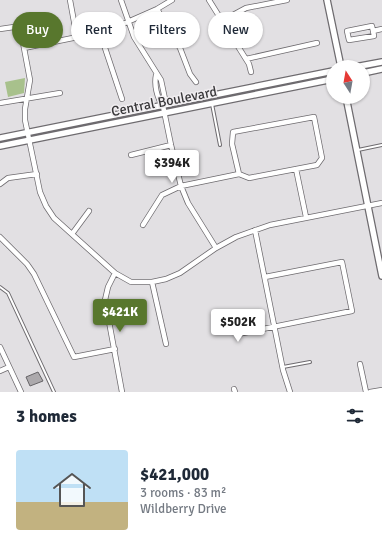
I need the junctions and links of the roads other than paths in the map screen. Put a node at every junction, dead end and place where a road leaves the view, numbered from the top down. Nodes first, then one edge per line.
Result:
1 (70, 0) edge
2 (121, 0) edge
3 (172, 0) edge
4 (209, 0) edge
5 (287, 0) edge
6 (327, 0) edge
7 (156, 9) junction
8 (72, 12) edge
9 (216, 12) edge
10 (239, 12) edge
11 (128, 22) junction
12 (12, 27) edge
13 (0, 29) edge
14 (382, 30) edge
15 (373, 31) junction
16 (317, 43) dead end
17 (24, 48) edge
18 (105, 48) edge
19 (239, 48) edge
20 (246, 59) junction
21 (340, 60) edge
22 (382, 62) edge
23 (370, 64) edge
24 (382, 69) edge
25 (251, 72) dead end
26 (326, 72) edge
27 (370, 72) edge
28 (326, 80) edge
29 (196, 82) dead end
30 (60, 93) dead end
31 (27, 98) junction
32 (122, 98) dead end
33 (0, 103) edge
34 (212, 103) junction
35 (347, 104) edge
36 (163, 106) junction
37 (164, 113) junction
38 (28, 133) junction
39 (0, 138) edge
40 (30, 140) junction
41 (171, 144) junction
42 (382, 145) edge
43 (0, 146) edge
44 (220, 146) dead end
45 (357, 151) junction
46 (131, 154) dead end
47 (296, 169) junction
48 (37, 174) junction
49 (239, 174) junction
50 (0, 184) edge
51 (181, 186) junction
52 (382, 203) edge
53 (368, 206) junction
54 (89, 211) dead end
55 (306, 217) junction
56 (143, 225) dead end
57 (256, 230) junction
58 (72, 234) junction
59 (0, 238) edge
60 (216, 248) junction
61 (115, 273) junction
62 (382, 276) edge
63 (265, 277) junction
64 (152, 282) junction
65 (0, 287) edge
66 (215, 314) dead end
67 (275, 326) junction
68 (166, 344) dead end
69 (0, 347) edge
70 (115, 349) junction
71 (310, 362) dead end
72 (360, 364) dead end
73 (9, 367) junction
74 (282, 367) junction
75 (0, 371) edge
76 (382, 390) edge
77 (21, 392) edge
78 (54, 392) edge
79 (122, 392) edge
80 (290, 392) edge
81 (366, 392) edge
82 (370, 392) edge

1 - 8 street
2 - 11 street
3 - 7 street
4 - 9 street
5 - 10 street
6 - 21 street
7 - 11 street
7 - 29 street
11 - 36 street
12 - 13 street
14 - 15 street
15 - 15 street
16 - 20 street
17 - 31 street
18 - 32 street
19 - 20 street
20 - 25 street
22 - 23 street
24 - 27 street
26 - 36 street, Central Boulevard
28 - 34 street, Central Boulevard
30 - 31 street
31 - 33 street
31 - 38 street
34 - 37 street, Central Boulevard
34 - 44 lane
35 - 45 street
36 - 37 street
36 - 38 street, Central Boulevard
37 - 40 street, Central Boulevard
37 - 41 street
38 - 39 street, Central Boulevard
38 - 40 street
40 - 43 street, Central Boulevard
40 - 48 street
41 - 46 street
41 - 51 street
42 - 45 lane
45 - 53 street
47 - 49 street
47 - 49 street
47 - 55 street
48 - 50 street
48 - 58 street
49 - 51 street
51 - 56 street
51 - 60 street
52 - 53 street
53 - 55 street
53 - 62 street
54 - 58 street
55 - 57 street
57 - 60 street
57 - 63 street
58 - 61 street
59 - 70 street
60 - 64 street
61 - 64 street
61 - 70 street
63 - 67 street
63 - 67 street
64 - 68 street
65 - 78 lane
66 - 67 street
67 - 74 street
69 - 73 street
70 - 79 street
71 - 74 lane
72 - 81 street
73 - 75 street
73 - 77 street
74 - 80 street
76 - 82 street

